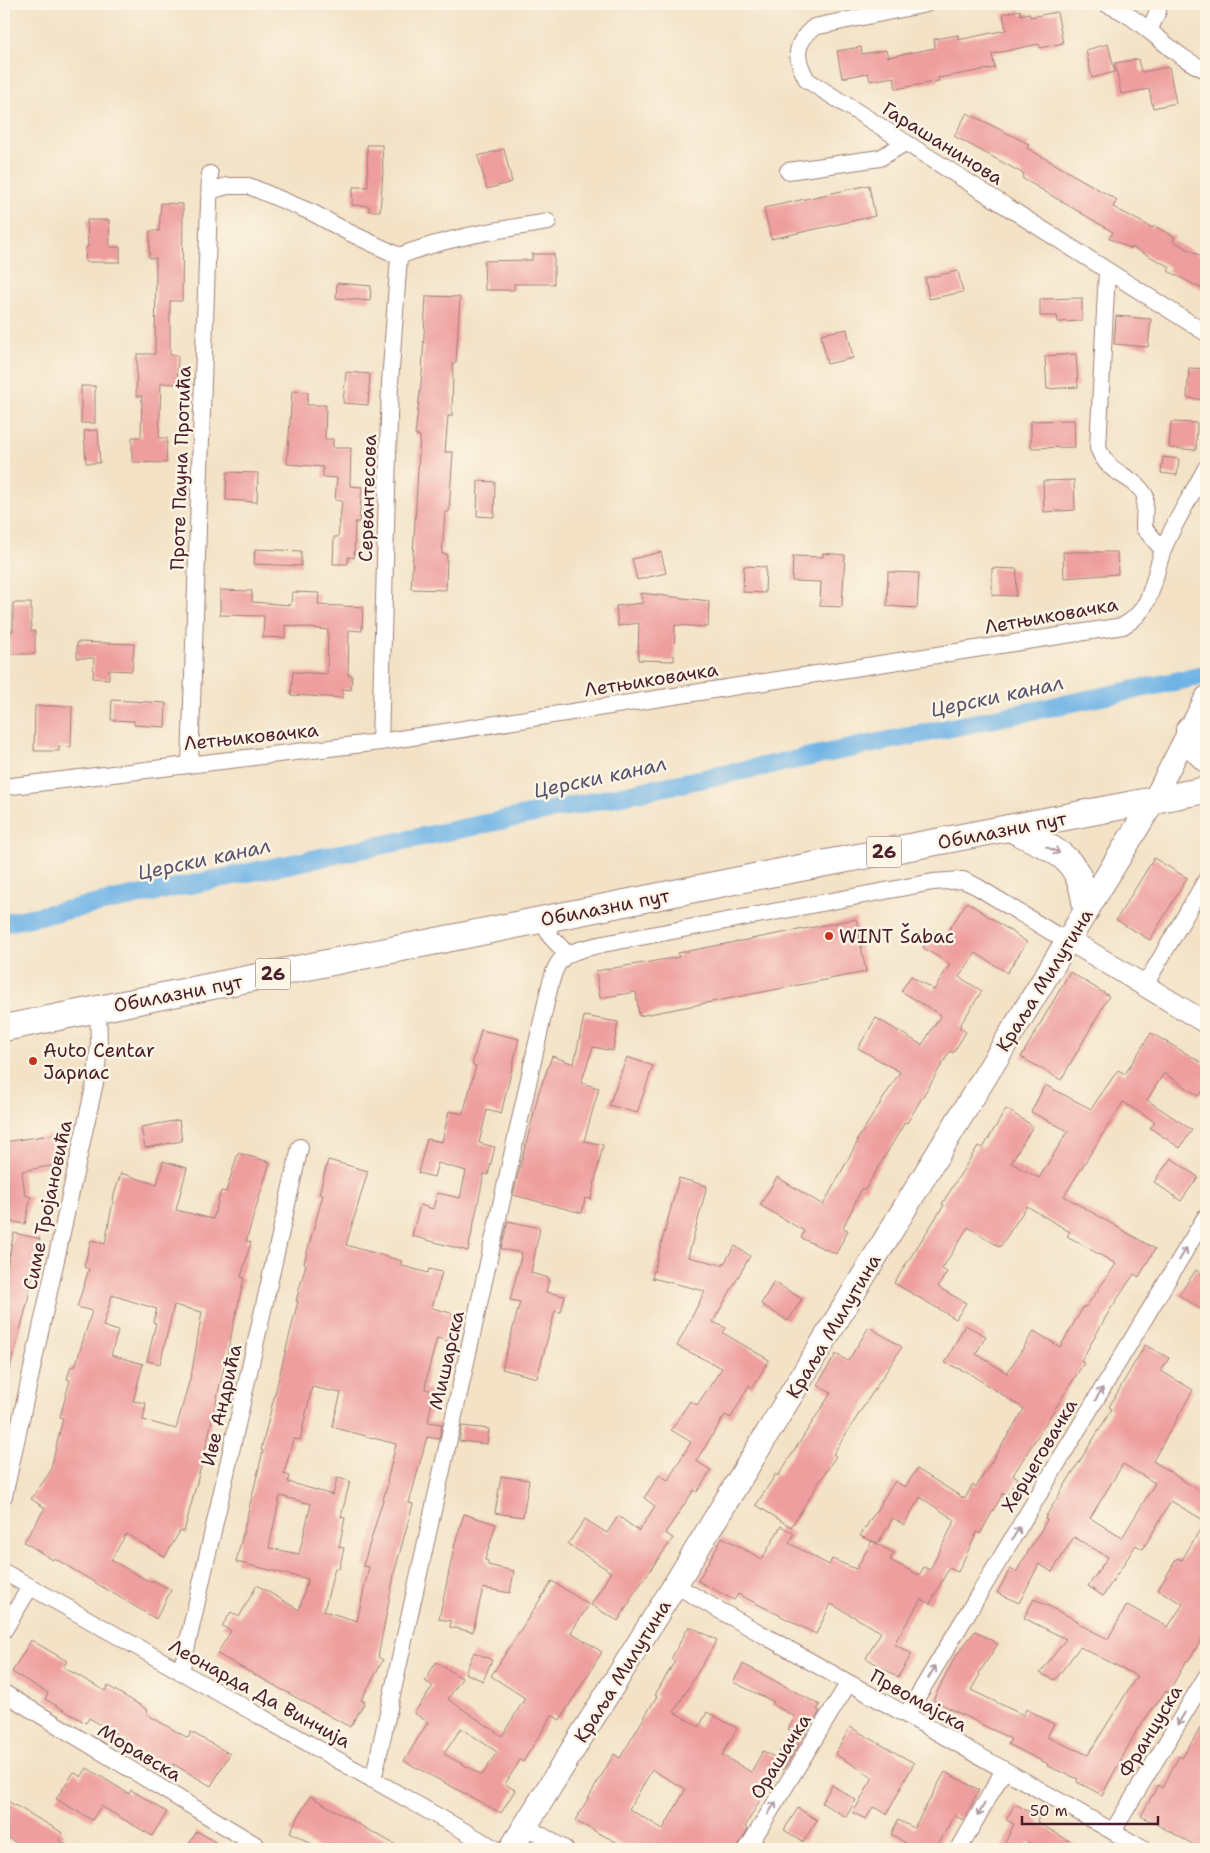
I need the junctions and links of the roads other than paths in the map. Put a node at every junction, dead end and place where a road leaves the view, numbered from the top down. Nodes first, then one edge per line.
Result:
1 (926, 4) edge
2 (1106, 4) edge
3 (1156, 4) edge
4 (1149, 30) junction
5 (1206, 70) edge
6 (905, 143) junction
7 (788, 171) dead end
8 (548, 222) dead end
9 (399, 256) junction
10 (1107, 271) junction
11 (1206, 333) edge
12 (1206, 468) edge
13 (1163, 550) junction
14 (1206, 698) edge
15 (1192, 724) junction
16 (380, 742) junction
17 (1206, 760) edge
18 (190, 763) junction
19 (4, 787) edge
20 (1206, 790) edge
21 (1153, 801) junction
22 (1010, 828) junction
23 (1206, 880) edge
24 (1086, 911) junction
25 (542, 920) junction
26 (1067, 940) junction
27 (567, 954) junction
28 (1145, 985) junction
29 (98, 1009) junction
30 (1206, 1023) edge
31 (4, 1028) edge
32 (300, 1147) dead end
33 (1206, 1216) edge
34 (4, 1496) edge
35 (4, 1572) edge
36 (675, 1585) junction
37 (30, 1587) junction
38 (4, 1630) edge
39 (181, 1672) junction
40 (1206, 1677) edge
41 (848, 1684) junction
42 (4, 1693) edge
43 (907, 1714) junction
44 (1004, 1770) junction
45 (373, 1780) junction
46 (525, 1826) junction
47 (1113, 1831) junction
48 (256, 1844) dead end
49 (496, 1849) edge
50 (512, 1849) edge
51 (565, 1849) edge
52 (747, 1849) edge
53 (959, 1849) edge
54 (1143, 1849) edge

1 - 6 street, Гарашанинова
2 - 4 street
3 - 4 street
4 - 5 street
6 - 7 street
6 - 10 street, Гарашанинова
8 - 9 street
9 - 16 street, Сервантесова
9 - 18 street, Проте Пауна Протића
10 - 11 street, Гарашанинова
10 - 13 street
12 - 13 street, Летњиковачка
13 - 16 street, Летњиковачка
14 - 15 street
15 - 17 main road
15 - 21 street
16 - 18 street, Летњиковачка
18 - 19 street, Летњиковачка
20 - 21 main road, Обилазни пут / 26
21 - 22 main road, Обилазни пут / 26
21 - 24 main road, Краља Милутина
22 -> 24 main road
22 - 25 main road, Обилазни пут / 26
23 - 28 street
24 - 26 main road, Краља Милутина
25 - 27 street
25 - 29 main road, Обилазни пут / 26
26 - 27 street
26 - 28 street
26 - 36 main road, Краља Милутина
27 - 45 street, Мишарска
28 - 30 street
29 - 31 main road, Обилазни пут / 26
29 - 34 street, Симе Тројановића
32 - 39 street, Иве Андрића
43 -> 33 street, Херцеговачка
35 - 37 street, Леонарда Да Винчија
36 - 41 street, Првомајска
36 - 46 main road, Краља Милутина
37 - 38 street
37 - 39 street, Леонарда Да Винчија
39 - 45 street, Леонарда Да Винчија
40 -> 47 street, Француска
41 - 43 street, Првомајска
52 -> 41 street, Орашачка
42 - 48 street, Моравска
43 - 44 street, Првомајска
44 - 47 street, Првомајска
44 -> 53 street
45 - 49 street, Леонарда Да Винчија
46 - 50 main road, Краља Милутина
46 - 51 street
47 - 54 street, Првомајска

